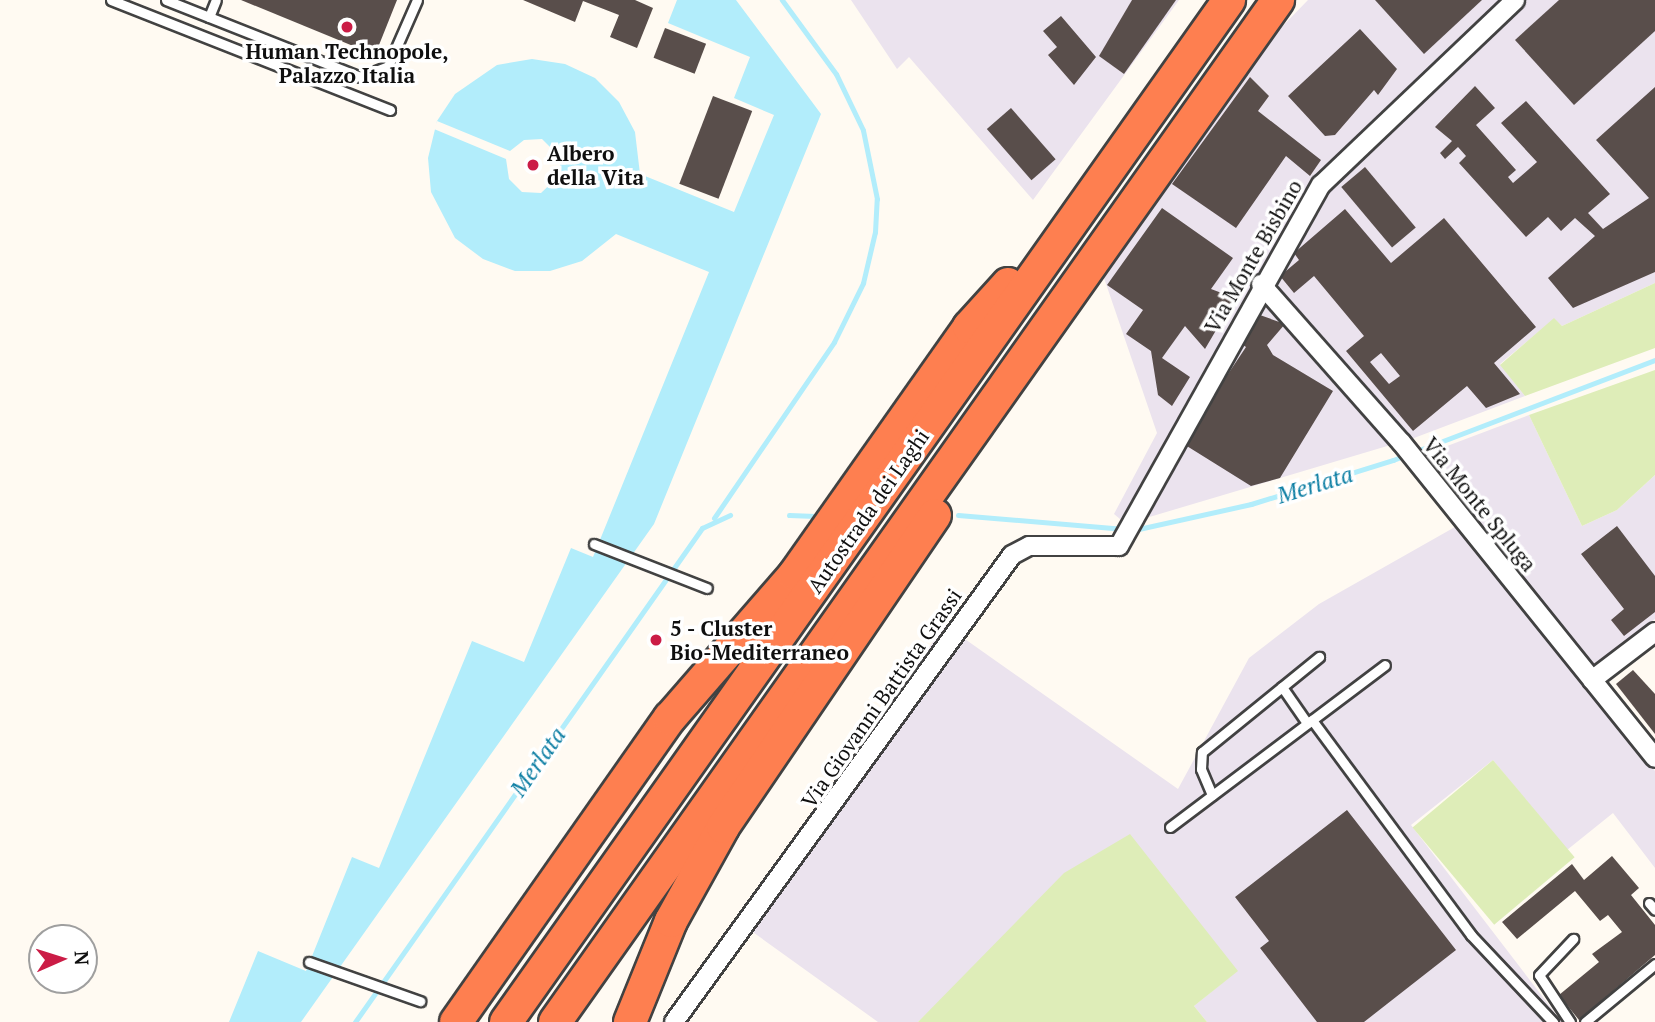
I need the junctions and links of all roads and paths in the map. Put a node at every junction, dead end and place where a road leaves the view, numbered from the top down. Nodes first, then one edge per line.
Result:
1 (111, 0) edge
2 (166, 0) edge
3 (216, 0) edge
4 (417, 0) edge
5 (1229, 0) edge
6 (1278, 0) edge
7 (1515, 0) edge
8 (209, 17) junction
9 (390, 110) dead end
10 (1103, 179) junction
11 (1261, 284) junction
12 (1022, 362) junction
13 (1156, 475) joint
14 (594, 544) dead end
15 (706, 588) dead end
16 (1655, 632) edge
17 (1319, 657) dead end
18 (1385, 665) dead end
19 (1592, 680) junction
20 (1282, 687) junction
21 (1310, 722) junction
22 (1654, 754) edge
23 (1212, 795) junction
24 (1170, 827) dead end
25 (1573, 939) dead end
26 (309, 962) dead end
27 (1655, 964) edge
28 (420, 1001) dead end
29 (456, 1022) edge
30 (506, 1022) edge
31 (555, 1022) edge
32 (630, 1022) edge
33 (674, 1022) edge
34 (1553, 1022) edge
35 (1570, 1022) edge
36 (1585, 1022) edge

1 - 9 lane
2 - 8 lane
3 - 8 lane
4 - 8 lane
5 - 10 highway, Autostrada dei Laghi
6 - 12 highway, Autostrada dei Laghi
7 - 11 street, Via Monte Bisbino
10 - 29 highway
10 - 30 highway, Autostrada dei Laghi
11 - 13 street, Via Monte Bisbino
11 - 19 street, Via Monte Spluga
12 - 31 highway, Autostrada dei Laghi
12 - 32 highway
13 - 33 street, Via Giovanni Battista Grassi
14 - 15 lane
16 - 19 street
17 - 20 lane
18 - 21 lane
19 - 22 street, Via Monte Spluga
20 - 21 lane
20 - 23 lane
21 - 23 lane
21 - 34 lane
23 - 24 lane
25 - 35 lane
26 - 28 lane
27 - 36 lane

